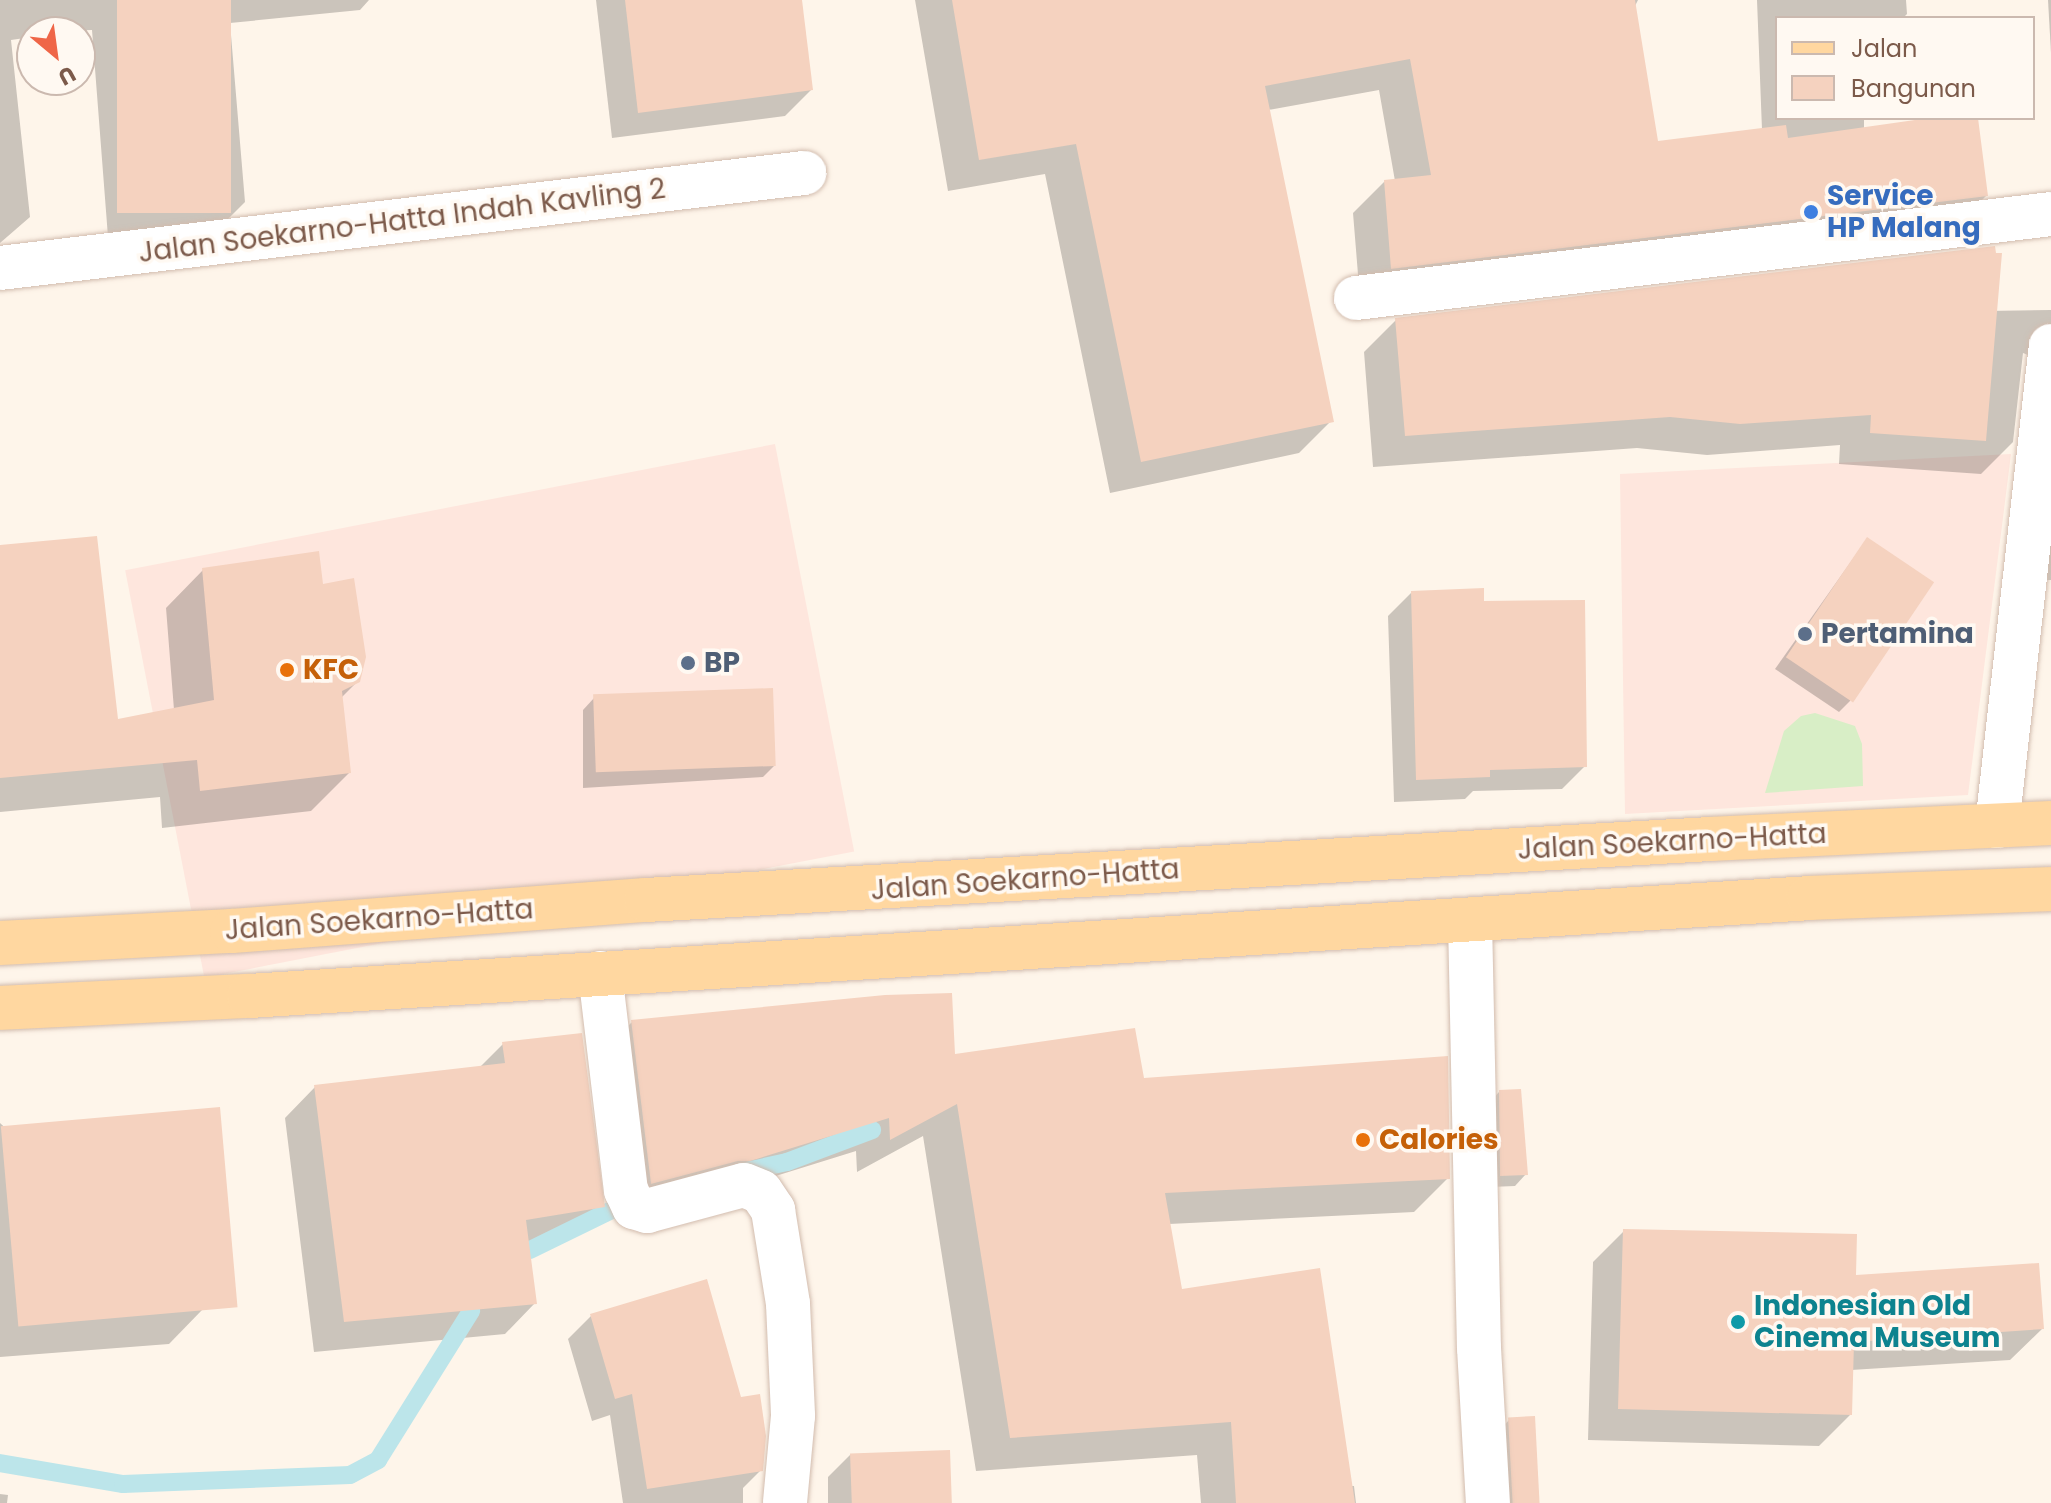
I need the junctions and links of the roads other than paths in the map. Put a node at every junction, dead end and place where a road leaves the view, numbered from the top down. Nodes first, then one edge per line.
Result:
1 (804, 173) dead end
2 (2051, 214) edge
3 (0, 268) edge
4 (1356, 298) dead end
5 (2051, 346) edge
6 (2051, 823) edge
7 (1997, 826) junction
8 (2051, 889) edge
9 (1470, 920) junction
10 (0, 943) edge
11 (600, 973) junction
12 (0, 1008) edge
13 (785, 1503) edge
14 (1488, 1503) edge

1 - 3 street, Jalan Soekarno-Hatta Indah Kavling 2
2 - 4 street
5 - 7 street
6 - 7 main road, Jalan Soekarno-Hatta
7 - 10 main road, Jalan Soekarno-Hatta
8 - 9 main road
9 - 11 main road
9 - 14 street
11 - 12 main road
11 - 13 street

